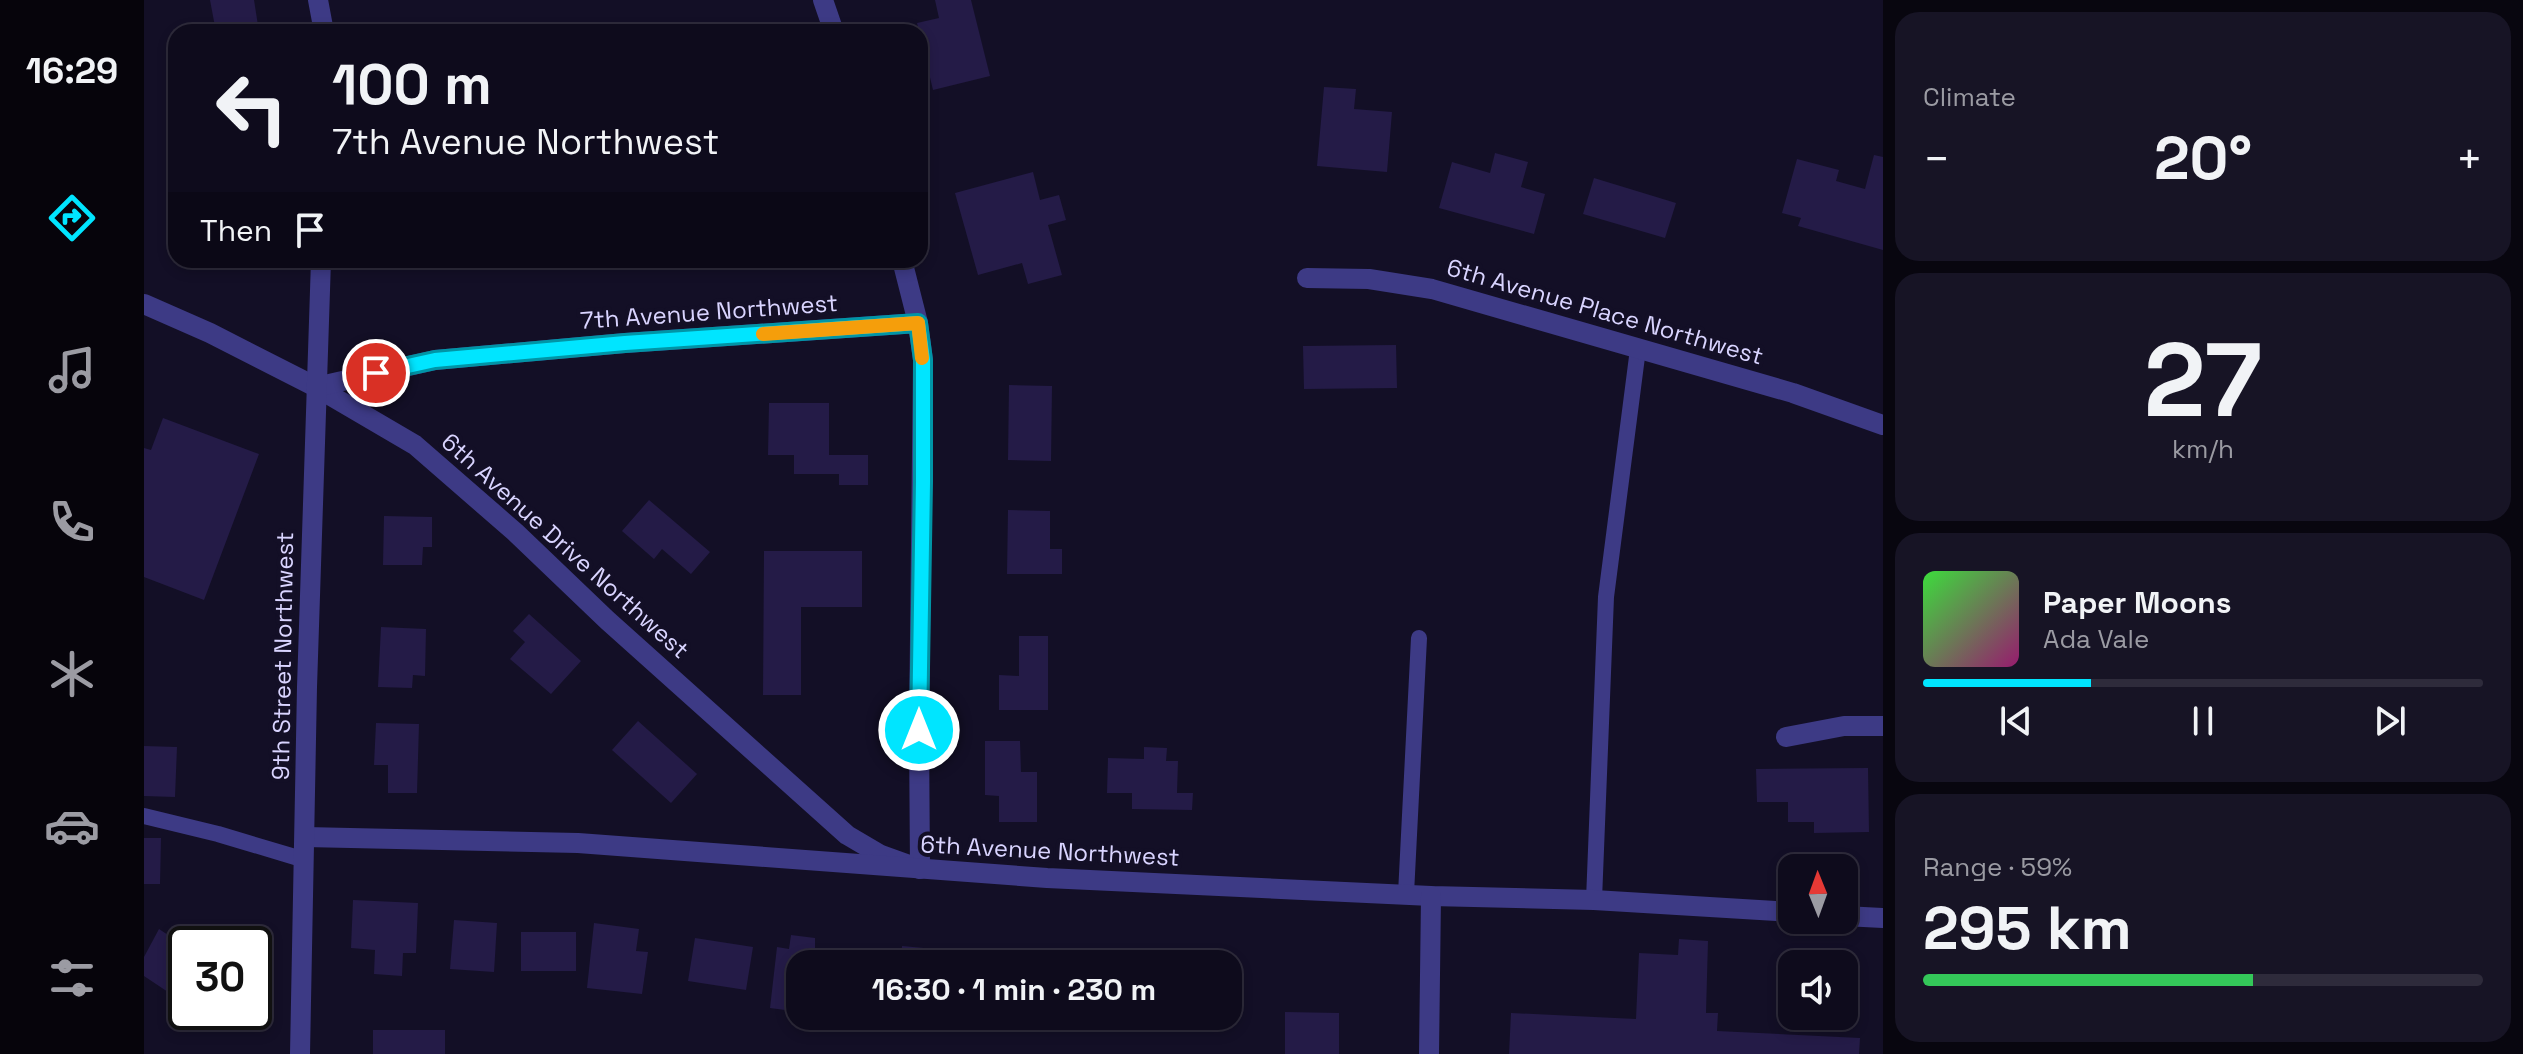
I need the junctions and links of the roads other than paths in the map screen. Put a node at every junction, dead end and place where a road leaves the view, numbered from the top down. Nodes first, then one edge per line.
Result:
1 (318, 0) edge
2 (823, 0) edge
3 (322, 24) edge
4 (831, 24) edge
5 (321, 268) edge
6 (904, 268) edge
7 (1307, 278) dead end
8 (144, 304) edge
9 (918, 323) junction
10 (1638, 349) junction
11 (316, 387) junction
12 (1883, 425) edge
13 (1419, 638) dead end
14 (1883, 726) edge
15 (1786, 737) dead end
16 (144, 816) edge
17 (305, 837) junction
18 (305, 860) junction
19 (920, 869) junction
20 (1406, 894) junction
21 (1431, 896) junction
22 (1594, 900) junction
23 (1778, 911) edge
24 (1858, 917) edge
25 (1883, 918) edge
26 (300, 1054) edge
27 (1429, 1054) edge

1 - 3 street
2 - 4 street
5 - 11 street, 9th Street Northwest
6 - 9 street
7 - 10 street, 6th Avenue Place Northwest
8 - 11 street, 6th Avenue Drive Northwest
9 - 11 street, 7th Avenue Northwest
9 - 19 street
10 - 12 street, 6th Avenue Place Northwest
10 - 22 lane
11 - 17 street, 9th Street Northwest
11 - 19 street, 6th Avenue Drive Northwest
13 - 20 lane
14 - 15 street
16 - 18 lane
17 - 18 street, 9th Street Northwest
17 - 19 street, 6th Avenue Northwest
18 - 26 street, 9th Street Northwest
19 - 20 street, 6th Avenue Northwest
20 - 21 street, 6th Avenue Northwest
21 - 22 street, 6th Avenue Northwest
21 - 27 street
22 - 23 street, 6th Avenue Northwest
24 - 25 street

